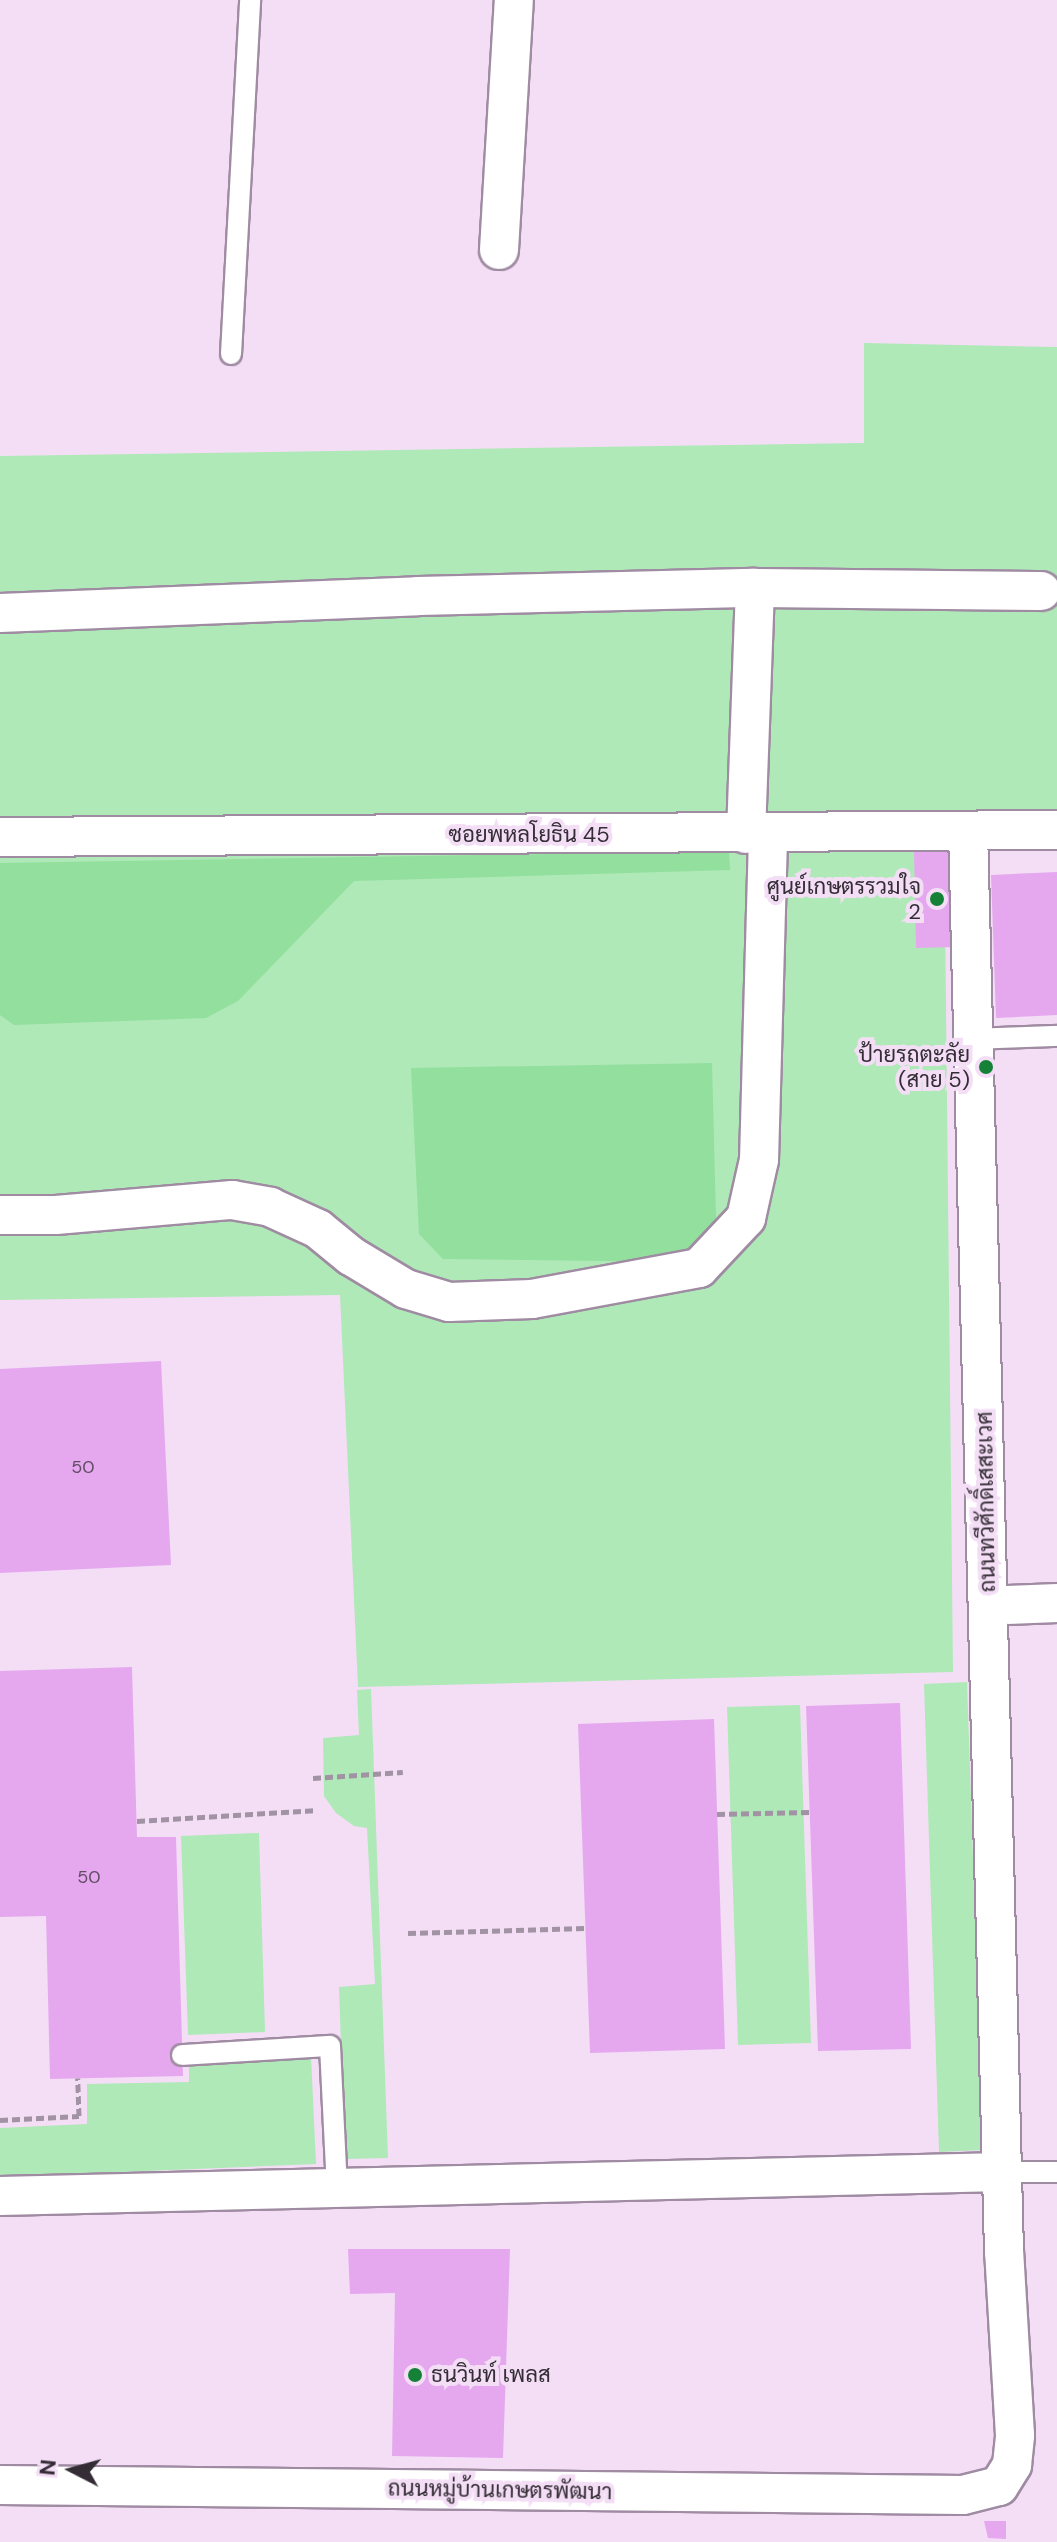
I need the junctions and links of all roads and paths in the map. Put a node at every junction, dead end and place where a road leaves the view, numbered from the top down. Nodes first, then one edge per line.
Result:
1 (250, 0) edge
2 (514, 0) edge
3 (499, 250) dead end
4 (231, 354) dead end
5 (755, 588) junction
6 (1041, 591) dead end
7 (0, 613) edge
8 (1057, 830) edge
9 (968, 831) junction
10 (757, 833) junction
11 (0, 837) edge
12 (1057, 1036) edge
13 (974, 1039) junction
14 (0, 1215) edge
15 (1057, 1603) edge
16 (1008, 1605) dead end
17 (403, 1772) dead end
18 (313, 1778) dead end
19 (315, 1810) dead end
20 (810, 1812) dead end
21 (717, 1814) dead end
22 (137, 1821) dead end
23 (585, 1928) dead end
24 (408, 1933) dead end
25 (182, 2055) dead end
26 (78, 2078) dead end
27 (0, 2120) edge
28 (1003, 2172) junction
29 (1057, 2172) edge
30 (337, 2188) junction
31 (0, 2196) edge
32 (0, 2485) edge
33 (999, 2486) joint

1 - 4 lane
2 - 3 street
5 - 6 street
5 - 7 street
5 - 10 street
8 - 9 street, ซอยพหลโยธิน 45
9 - 10 street, ซอยพหลโยธิน 45
9 - 13 street, ถนนทวีศักดิ์เสสะเวศ
10 - 11 street, ซอยพหลโยธิน 45
10 - 14 street
12 - 13 lane
13 - 28 street, ถนนทวีศักดิ์เสสะเวศ
15 - 16 street
17 - 18 path
19 - 22 path
20 - 21 path
23 - 24 path
25 - 30 lane
26 - 27 path
28 - 29 lane
28 - 30 street
28 - 33 street, ถนนทวีศักดิ์เสสะเวศ
30 - 31 street
32 - 33 street, ถนนหมู่บ้านเกษตรพัฒนา

